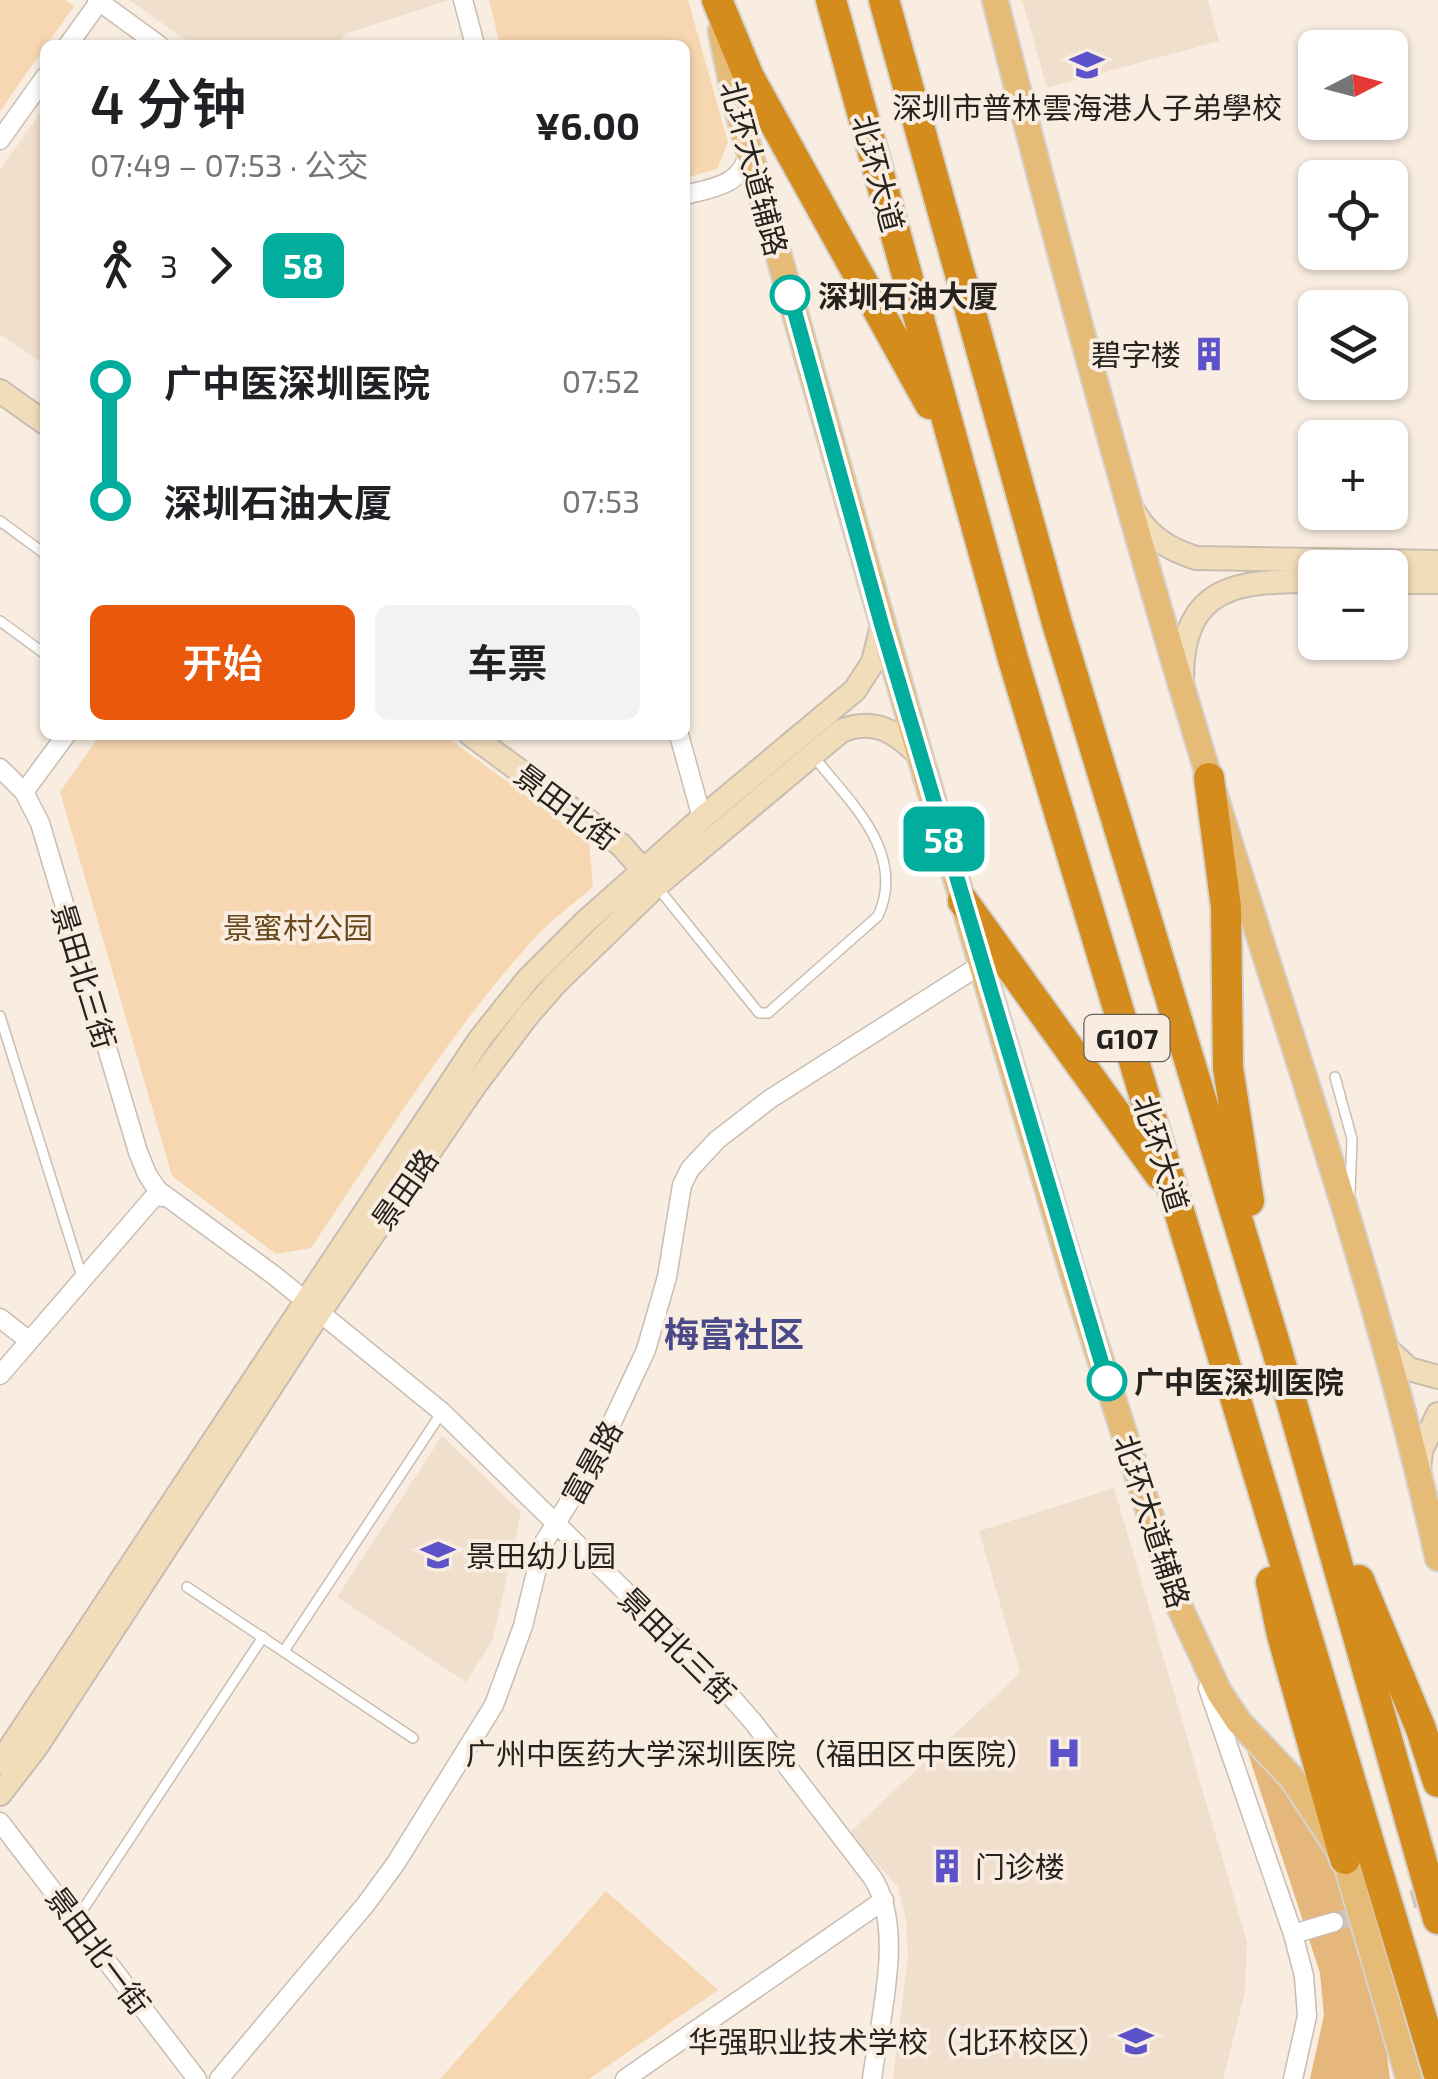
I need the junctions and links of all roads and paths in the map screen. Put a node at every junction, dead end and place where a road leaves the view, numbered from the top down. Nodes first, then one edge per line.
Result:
1 (463, 0) edge
2 (716, 0) edge
3 (832, 0) edge
4 (884, 0) edge
5 (995, 0) edge
6 (98, 1) edge
7 (71, 40) edge
8 (152, 40) edge
9 (474, 40) edge
10 (40, 85) edge
11 (0, 140) edge
12 (749, 148) junction
13 (690, 193) edge
14 (0, 391) edge
15 (40, 420) edge
16 (955, 448) junction
17 (1127, 500) junction
18 (0, 522) edge
19 (40, 550) edge
20 (1438, 562) edge
21 (1298, 582) edge
22 (1408, 582) edge
23 (1438, 582) edge
24 (0, 621) edge
25 (882, 626) junction
26 (40, 650) edge
27 (1183, 692) junction
28 (62, 740) edge
29 (478, 740) edge
30 (680, 740) edge
31 (805, 746) junction
32 (920, 756) junction
33 (0, 768) edge
34 (1209, 778) junction
35 (24, 792) junction
36 (702, 818) junction
37 (650, 877) junction
38 (963, 901) junction
39 (982, 964) junction
40 (0, 1016) edge
41 (1335, 1078) dead end
42 (158, 1191) junction
43 (1175, 1195) junction
44 (1348, 1221) junction
45 (82, 1277) junction
46 (311, 1307) junction
47 (0, 1318) edge
48 (28, 1340) junction
49 (1276, 1346) junction
50 (1384, 1346) junction
51 (0, 1375) edge
52 (1438, 1377) edge
53 (442, 1412) junction
54 (1438, 1414) edge
55 (1306, 1454) junction
56 (1418, 1478) junction
57 (1261, 1490) junction
58 (1433, 1519) edge
59 (555, 1523) junction
60 (1438, 1558) edge
61 (187, 1587) dead end
62 (1180, 1608) junction
63 (263, 1637) junction
64 (284, 1651) junction
65 (413, 1738) dead end
66 (0, 1763) edge
67 (1438, 1782) edge
68 (0, 1794) edge
69 (0, 1822) edge
70 (1345, 1859) junction
71 (884, 1900) junction
72 (1438, 1919) edge
73 (76, 1920) junction
74 (1334, 1922) tunnel mouth
75 (1293, 1934) junction
76 (1438, 2072) edge
77 (197, 2079) edge
78 (218, 2079) edge
79 (625, 2079) edge
80 (872, 2079) edge
81 (1293, 2079) edge
82 (1407, 2079) edge

1 - 9 street
2 - 12 main road, 北环大道辅路
2 - 16 highway
3 - 16 highway, 北环大道 / G107
4 - 49 highway, 北环大道 / G107
5 - 17 main road
6 - 7 street
6 - 8 street
10 - 11 street
12 - 13 street
12 - 25 main road, 北环大道辅路
14 - 15 main road
16 - 43 highway, 北环大道 / G107
17 - 20 main road
17 - 27 main road
18 - 19 lane
21 - 27 main road
22 - 23 main road
24 - 26 lane
25 - 31 main road, 景田路
25 - 32 main road, 北环大道辅路
27 - 34 main road
28 - 35 street
29 - 37 main road, 景田北街
30 - 36 street
31 - 32 main road, 景田路
31 - 36 main road, 景田路
31 - 37 main road, 景田路
31 - 37 lane
32 - 38 main road, 北环大道辅路
33 - 35 street, 景田北三街
34 - 44 main road
34 - 49 highway
35 - 42 street, 景田北三街
36 - 37 main road, 景田路
37 - 46 main road, 景田路
38 - 39 main road, 北环大道辅路
38 - 43 highway
39 - 59 street, 富景路
39 - 62 main road, 北环大道辅路
40 - 45 lane
41 - 44 lane
42 - 45 street
42 - 46 street, 景田北三街
43 - 57 highway, 北环大道 / G107
44 - 50 main road
45 - 48 street
46 - 53 street, 景田北三街
46 - 66 main road, 景田路
46 - 68 main road, 景田路
47 - 48 street
48 - 51 street
49 - 55 highway, 北环大道 / G107
50 - 52 main road
50 - 56 main road
53 - 59 street, 景田北三街
53 - 64 lane
54 - 56 main road
55 - 67 highway
55 - 72 highway, 北环大道 / G107
56 - 58 main road
57 - 70 highway
57 - 76 highway, 北环大道 / G107
58 - 60 main road
59 - 71 street, 景田北三街
59 - 78 street, 富景路
61 - 63 lane
62 - 70 main road, 北环大道辅路
62 - 75 street
63 - 64 lane
63 - 73 lane
64 - 65 lane
69 - 73 street, 景田北一街
70 - 82 main road, 北环大道辅路
71 - 79 street
71 - 80 street, 景田北三街
73 - 77 street, 景田北一街
74 - 75 street
75 - 81 street

